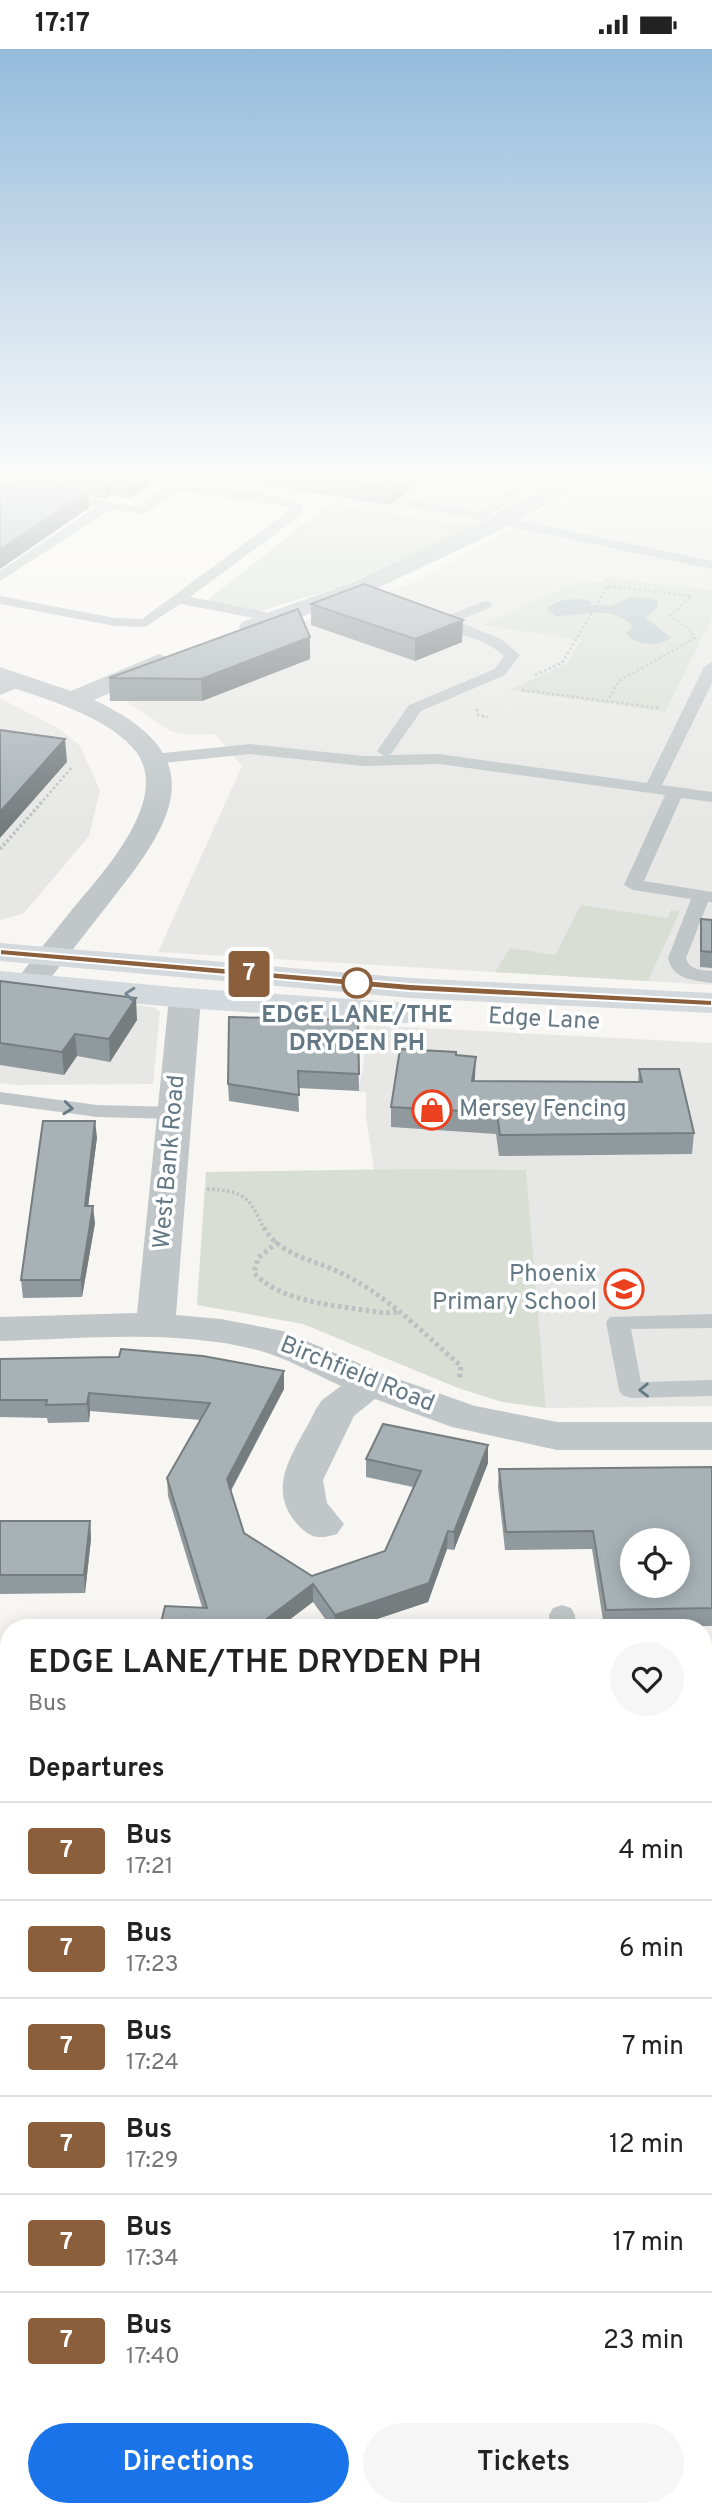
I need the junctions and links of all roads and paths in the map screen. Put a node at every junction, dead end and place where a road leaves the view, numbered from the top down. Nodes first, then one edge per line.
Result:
1 (185, 593) edge
2 (343, 593) edge
3 (604, 593) edge
4 (672, 593) edge
5 (177, 599) junction
6 (0, 600) edge
7 (485, 605) dead end
8 (422, 614) edge
9 (276, 618) junction
10 (443, 622) junction
11 (229, 635) edge
12 (181, 653) edge
13 (712, 667) edge
14 (526, 679) dead end
15 (6, 682) edge
16 (521, 689) dead end
17 (72, 700) junction
18 (607, 702) junction
19 (691, 712) junction
20 (385, 751) junction
21 (150, 753) junction
22 (414, 758) junction
23 (74, 766) dead end
24 (652, 789) junction
25 (675, 792) junction
26 (712, 797) edge
27 (0, 849) edge
28 (707, 896) edge
29 (0, 953) edge
30 (50, 957) junction
31 (712, 977) edge
32 (15, 983) edge
33 (185, 998) junction
34 (712, 1003) edge
35 (712, 1029) edge
36 (0, 1098) edge
37 (174, 1113) junction
38 (204, 1188) dead end
39 (278, 1242) junction
40 (398, 1312) junction
41 (712, 1321) edge
42 (156, 1325) junction
43 (0, 1329) edge
44 (370, 1383) junction
45 (458, 1388) dead end
46 (712, 1388) edge
47 (712, 1436) edge
48 (322, 1524) dead end

1 - 5 lane
2 - 9 street
3 - 14 path
4 - 18 path
5 - 6 lane
5 - 9 lane
7 - 10 lane
8 - 10 lane
9 - 11 street
10 - 20 lane
12 - 17 street
13 - 19 lane
15 - 17 street
16 - 18 path
17 - 21 street
18 - 19 path
19 - 24 lane
20 - 21 lane
20 - 22 lane
21 - 22 lane
21 - 30 street
22 - 24 lane
23 - 27 path
24 - 25 lane
25 - 26 lane
25 - 28 lane
28 - 31 lane
29 - 30 highway, Edge Lane
30 - 32 street
30 - 34 highway, Edge Lane
33 -> 32 highway, Edge Lane
33 - 35 highway, Edge Lane
33 - 37 street, West Bank Road
36 -> 37 lane
37 - 42 street, West Bank Road
38 - 39 path
39 - 40 path
39 - 40 path
40 - 45 path
46 -> 41 lane
42 - 43 street, Birchfield Road
42 - 44 street, Birchfield Road
44 - 47 street, Birchfield Road
44 - 48 street

